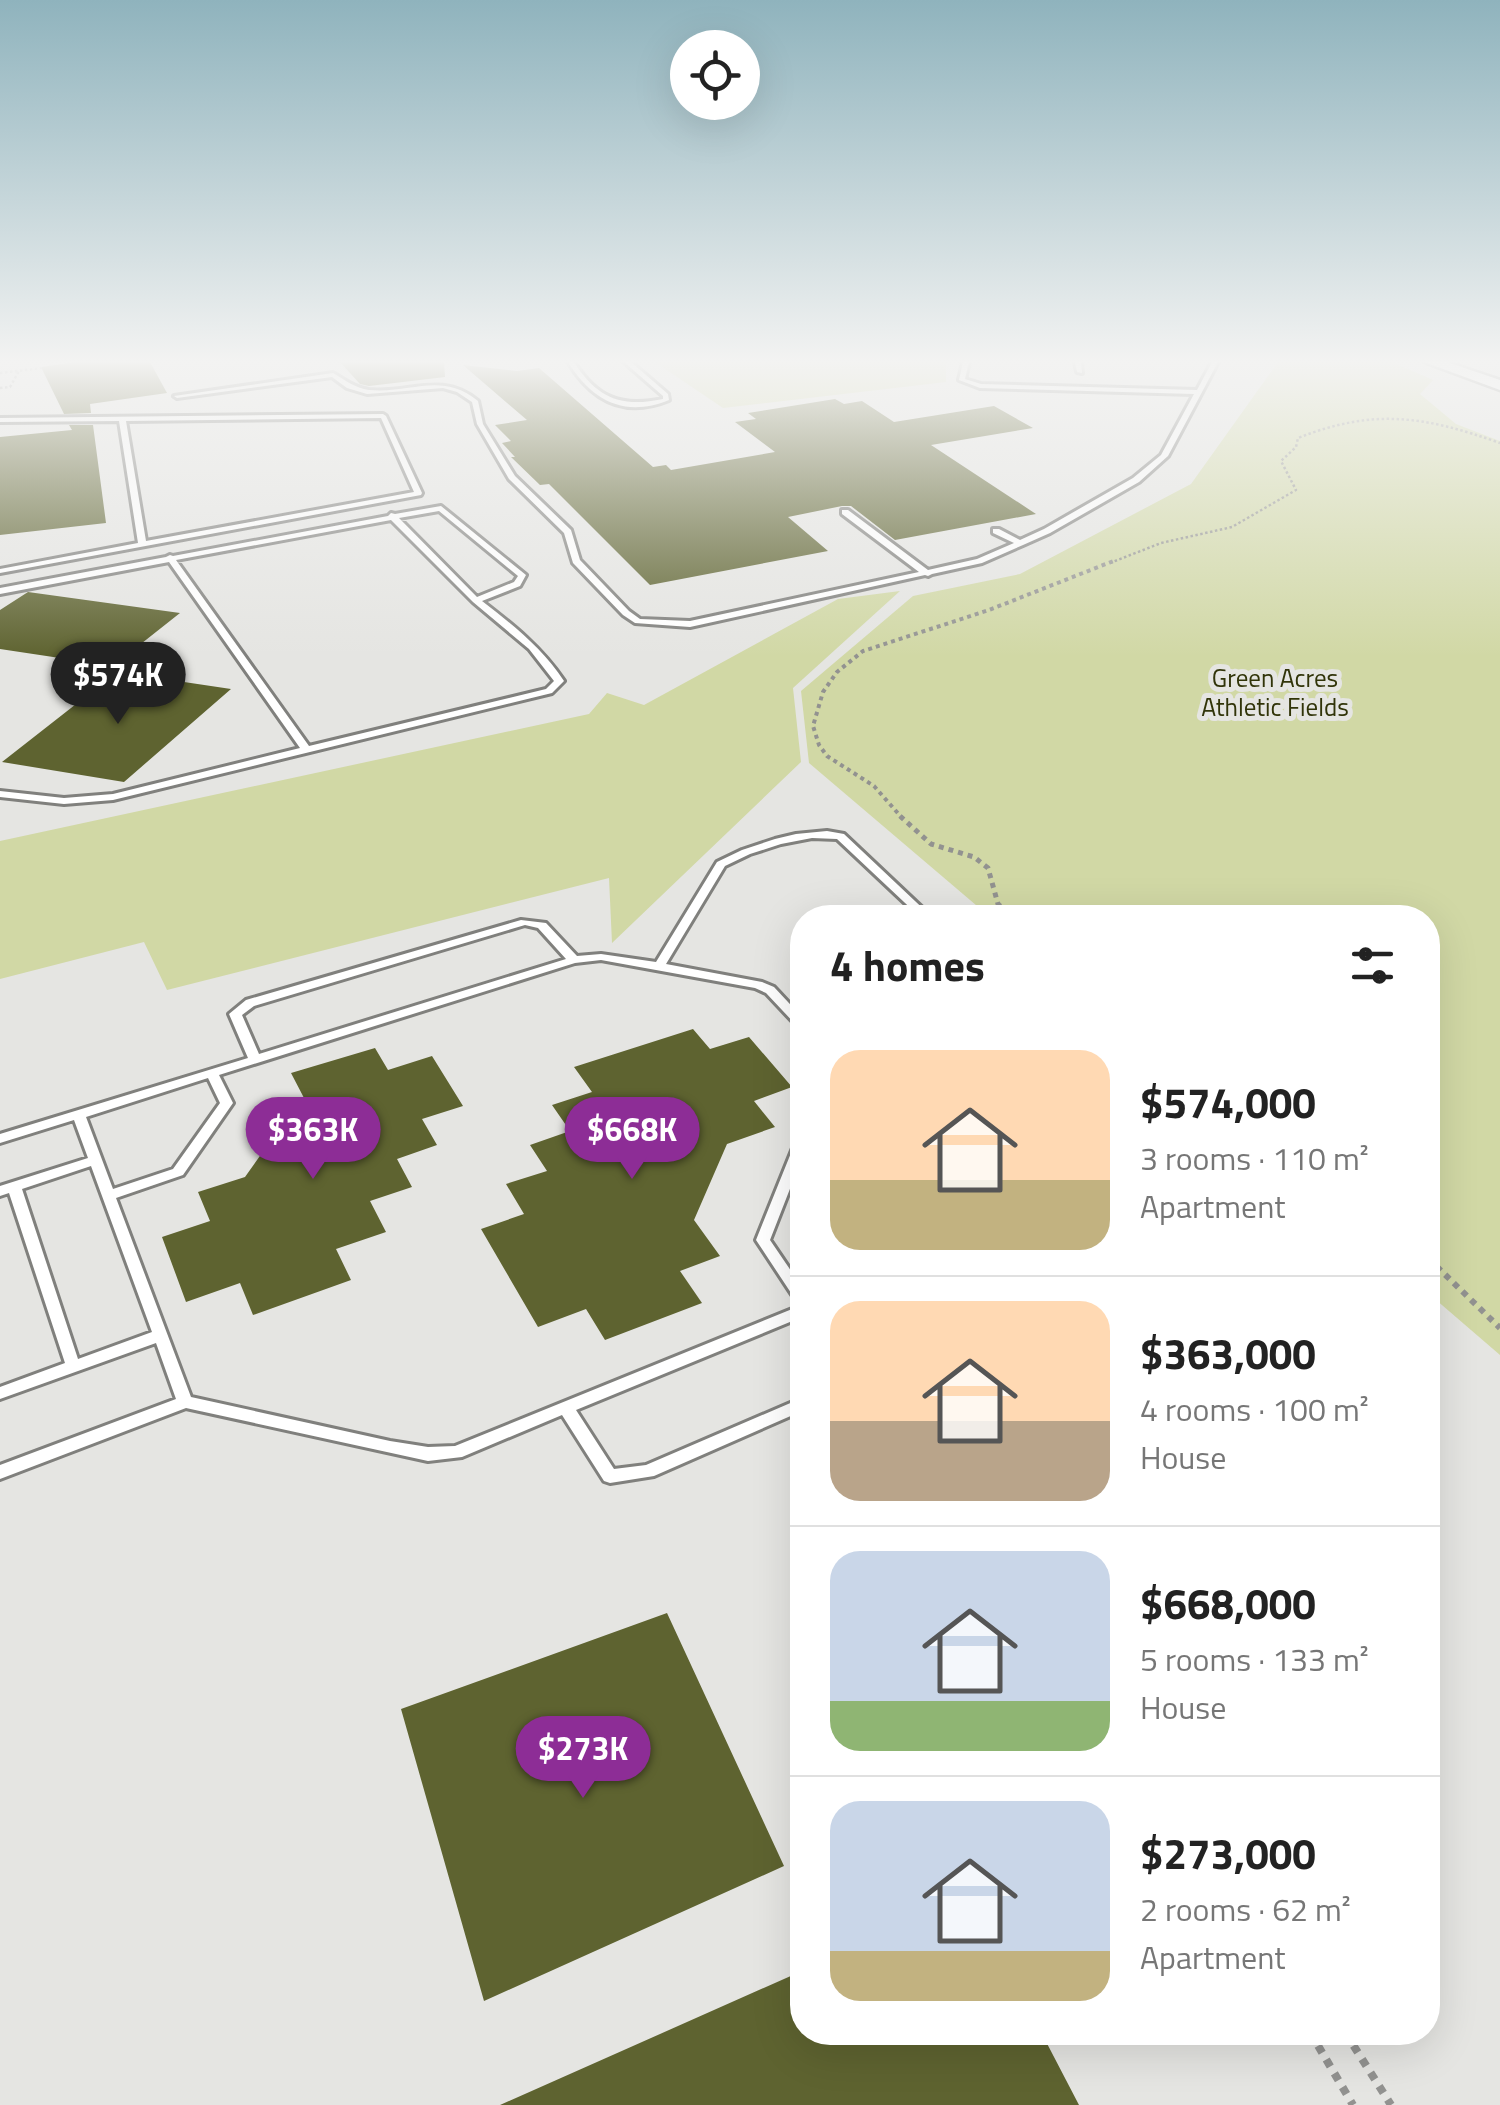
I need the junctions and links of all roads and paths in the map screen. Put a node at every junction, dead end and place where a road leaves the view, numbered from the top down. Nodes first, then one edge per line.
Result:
1 (129, 460) edge
2 (404, 460) edge
3 (502, 460) edge
4 (1159, 460) edge
5 (1282, 460) edge
6 (845, 512) dead end
7 (391, 515) junction
8 (996, 531) dead end
9 (1020, 543) junction
10 (142, 544) junction
11 (170, 558) junction
12 (0, 571) edge
13 (928, 574) junction
14 (0, 591) edge
15 (476, 600) junction
16 (305, 748) junction
17 (0, 794) edge
18 (914, 905) edge
19 (999, 905) edge
20 (574, 960) junction
21 (659, 966) junction
22 (790, 1011) edge
23 (255, 1060) junction
24 (212, 1073) junction
25 (80, 1114) junction
26 (0, 1139) edge
27 (96, 1160) junction
28 (790, 1173) edge
29 (7, 1188) edge
30 (109, 1195) junction
31 (1440, 1270) edge
32 (790, 1280) edge
33 (790, 1316) edge
34 (1500, 1328) edge
35 (160, 1335) junction
36 (74, 1366) junction
37 (0, 1393) edge
38 (185, 1402) junction
39 (566, 1408) junction
40 (790, 1409) edge
41 (0, 1472) edge
42 (1318, 2045) edge
43 (1352, 2045) edge
44 (1353, 2105) edge
45 (1390, 2105) edge

1 - 10 lane
2 - 10 lane
3 - 13 lane
4 - 9 lane
5 - 19 path
6 - 13 lane
7 - 11 lane
7 - 15 lane
7 - 15 lane
8 - 9 lane
9 - 13 lane
10 - 12 lane
11 - 14 lane
11 - 16 lane
15 - 16 lane
16 - 17 lane
18 - 21 lane
20 - 21 lane
20 - 23 lane
20 - 23 lane
21 - 22 lane
23 - 24 lane
24 - 25 lane
24 - 30 lane
25 - 26 lane
25 - 27 lane
27 - 29 lane
27 - 30 lane
28 - 32 lane
29 - 36 lane
30 - 35 lane
31 - 34 path
33 - 39 lane
35 - 36 lane
35 - 38 lane
36 - 37 lane
38 - 39 lane
38 - 41 lane
39 - 40 lane
42 - 44 path
43 - 45 path

